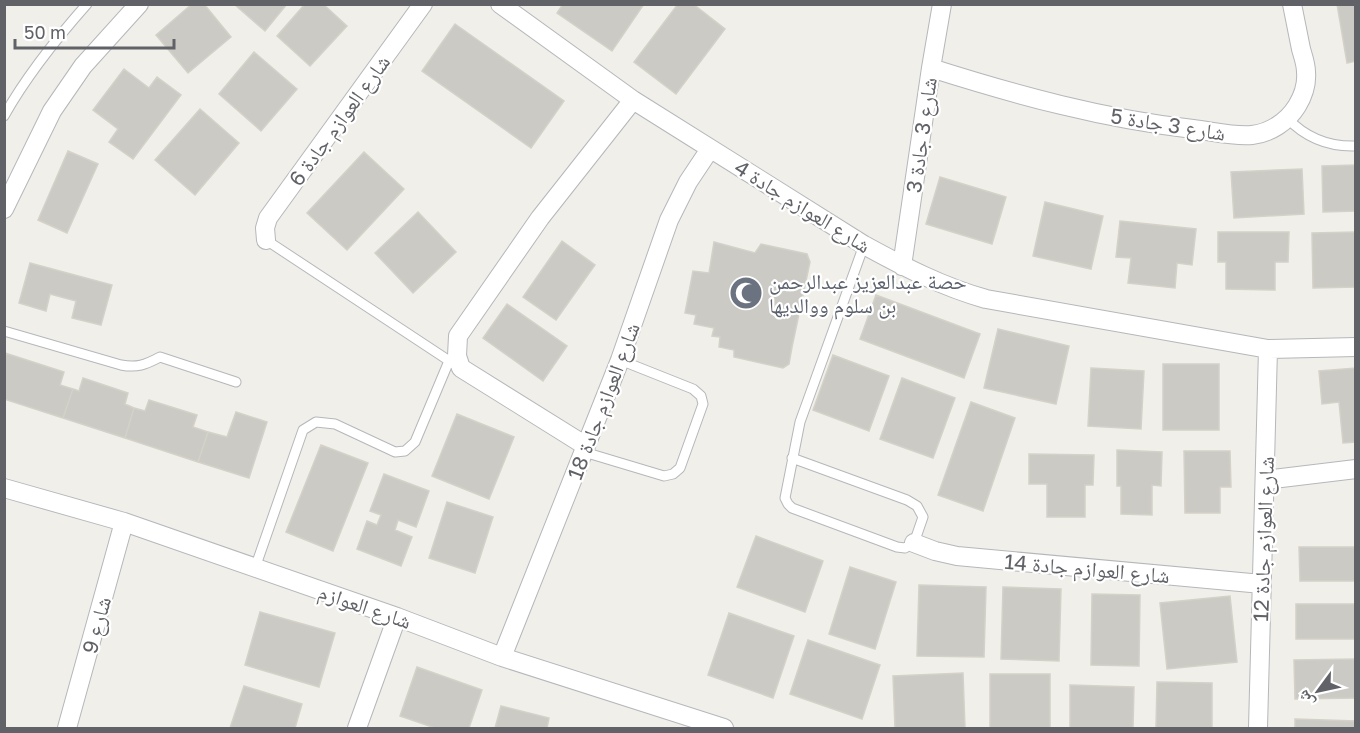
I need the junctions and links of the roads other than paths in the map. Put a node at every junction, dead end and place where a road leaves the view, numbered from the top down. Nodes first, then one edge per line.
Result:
1 (87, 4) edge
2 (139, 4) edge
3 (423, 4) edge
4 (500, 4) edge
5 (942, 4) edge
6 (1292, 4) edge
7 (931, 68) junction
8 (633, 100) junction
9 (4, 116) edge
10 (1287, 118) junction
11 (1356, 146) edge
12 (710, 149) junction
13 (10, 182) edge
14 (4, 209) edge
15 (266, 240) joint
16 (864, 245) junction
17 (902, 266) junction
18 (4, 331) edge
19 (1356, 347) edge
20 (1268, 349) junction
21 (620, 360) junction
22 (455, 364) junction
23 (236, 382) dead end
24 (585, 449) junction
25 (792, 458) junction
26 (1356, 469) edge
27 (1265, 480) junction
28 (4, 488) edge
29 (124, 522) junction
30 (914, 543) junction
31 (255, 568) junction
32 (1262, 584) junction
33 (397, 617) junction
34 (502, 657) junction
35 (67, 729) edge
36 (357, 729) edge
37 (724, 729) edge
38 (1258, 729) edge

1 - 9 lane
2 - 13 street
3 - 15 street, شارع العوازم جادة 6
4 - 8 street, شارع العوازم جادة 4
5 - 7 street, شارع 3 جادة 3
6 - 10 street, شارع 3 جادة 5
7 - 10 street, شارع 3 جادة 5
7 - 17 street, شارع 3 جادة 3
8 - 12 street, شارع العوازم جادة 4
8 - 22 street
10 - 11 lane
12 - 16 street, شارع العوازم جادة 4
12 - 21 street, شارع العوازم جادة 18
13 - 14 street
15 - 22 lane
16 - 17 street, شارع العوازم جادة 4
16 - 25 lane
17 - 20 street, شارع العوازم جادة 4
18 - 23 lane
19 - 20 street, شارع العوازم جادة 4
20 - 27 street, شارع العوازم جادة 12
21 - 24 street, شارع العوازم جادة 18
21 - 24 lane
22 - 24 street
22 - 31 lane
24 - 34 street, شارع العوازم جادة 18
25 - 30 lane
25 - 30 lane
26 - 27 street
27 - 32 street, شارع العوازم جادة 12
28 - 29 street, شارع العوازم
29 - 31 street, شارع العوازم
29 - 35 street, شارع 9
30 - 32 street, شارع العوازم جادة 14
31 - 33 street, شارع العوازم
32 - 38 street, شارع العوازم جادة 12
33 - 34 street, شارع العوازم
33 - 36 street
34 - 37 street, شارع العوازم

